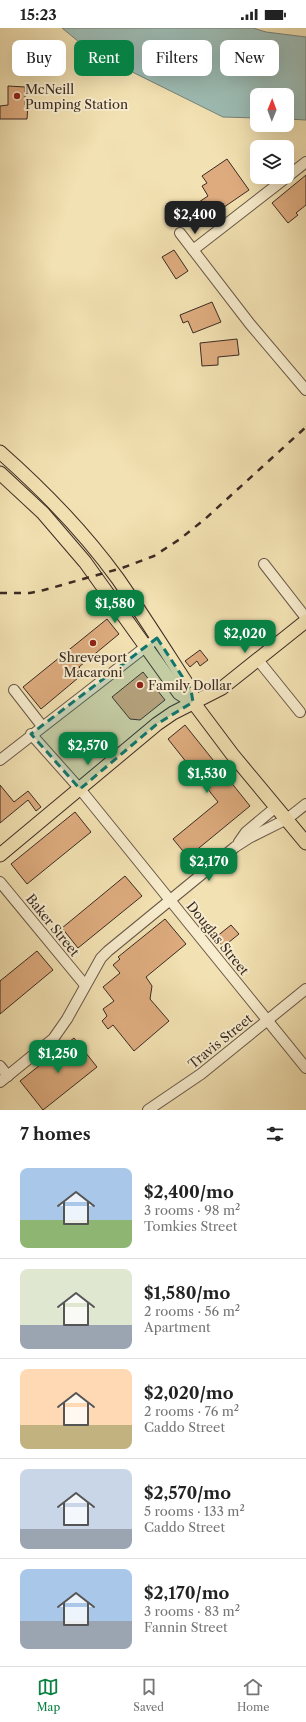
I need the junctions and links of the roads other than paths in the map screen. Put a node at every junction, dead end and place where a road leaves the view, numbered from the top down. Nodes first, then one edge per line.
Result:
1 (306, 162) edge
2 (294, 171) edge
3 (278, 184) edge
4 (180, 233) dead end
5 (193, 250) junction
6 (306, 390) edge
7 (0, 452) edge
8 (0, 473) edge
9 (264, 564) dead end
10 (306, 618) edge
11 (306, 621) edge
12 (157, 638) junction
13 (146, 646) junction
14 (258, 660) junction
15 (14, 690) dead end
16 (193, 702) junction
17 (300, 712) dead end
18 (42, 726) junction
19 (31, 734) junction
20 (0, 760) edge
21 (80, 789) junction
22 (306, 804) edge
23 (276, 806) junction
24 (287, 819) junction
25 (306, 843) edge
26 (236, 847) junction
27 (0, 855) edge
28 (0, 882) edge
29 (170, 900) junction
30 (85, 986) junction
31 (306, 988) edge
32 (267, 1019) junction
33 (0, 1066) edge
34 (306, 1068) edge
35 (8, 1076) junction
36 (0, 1082) edge
37 (148, 1110) edge

1 - 2 street
3 - 5 street
4 - 5 street
5 - 6 street
7 - 12 main road
8 - 13 main road
9 - 10 street
11 - 14 main road
12 - 13 street
12 - 16 main road
13 - 16 main road
13 - 18 street
14 - 16 main road
14 - 17 street
15 - 18 street
16 - 21 main road
16 - 23 main road
18 - 19 street
19 - 20 street
19 - 21 street, Douglas Street
21 - 27 main road
21 - 29 street, Douglas Street
22 - 24 street
23 - 24 main road
23 - 26 street
24 - 25 main road
24 - 26 street
26 - 29 street
28 - 30 street, Baker Street
29 - 30 street
29 - 32 street, Douglas Street
30 - 35 street
31 - 32 street, Travis Street
32 - 34 street, Douglas Street
32 - 37 street, Travis Street
33 - 35 street
35 - 36 street

